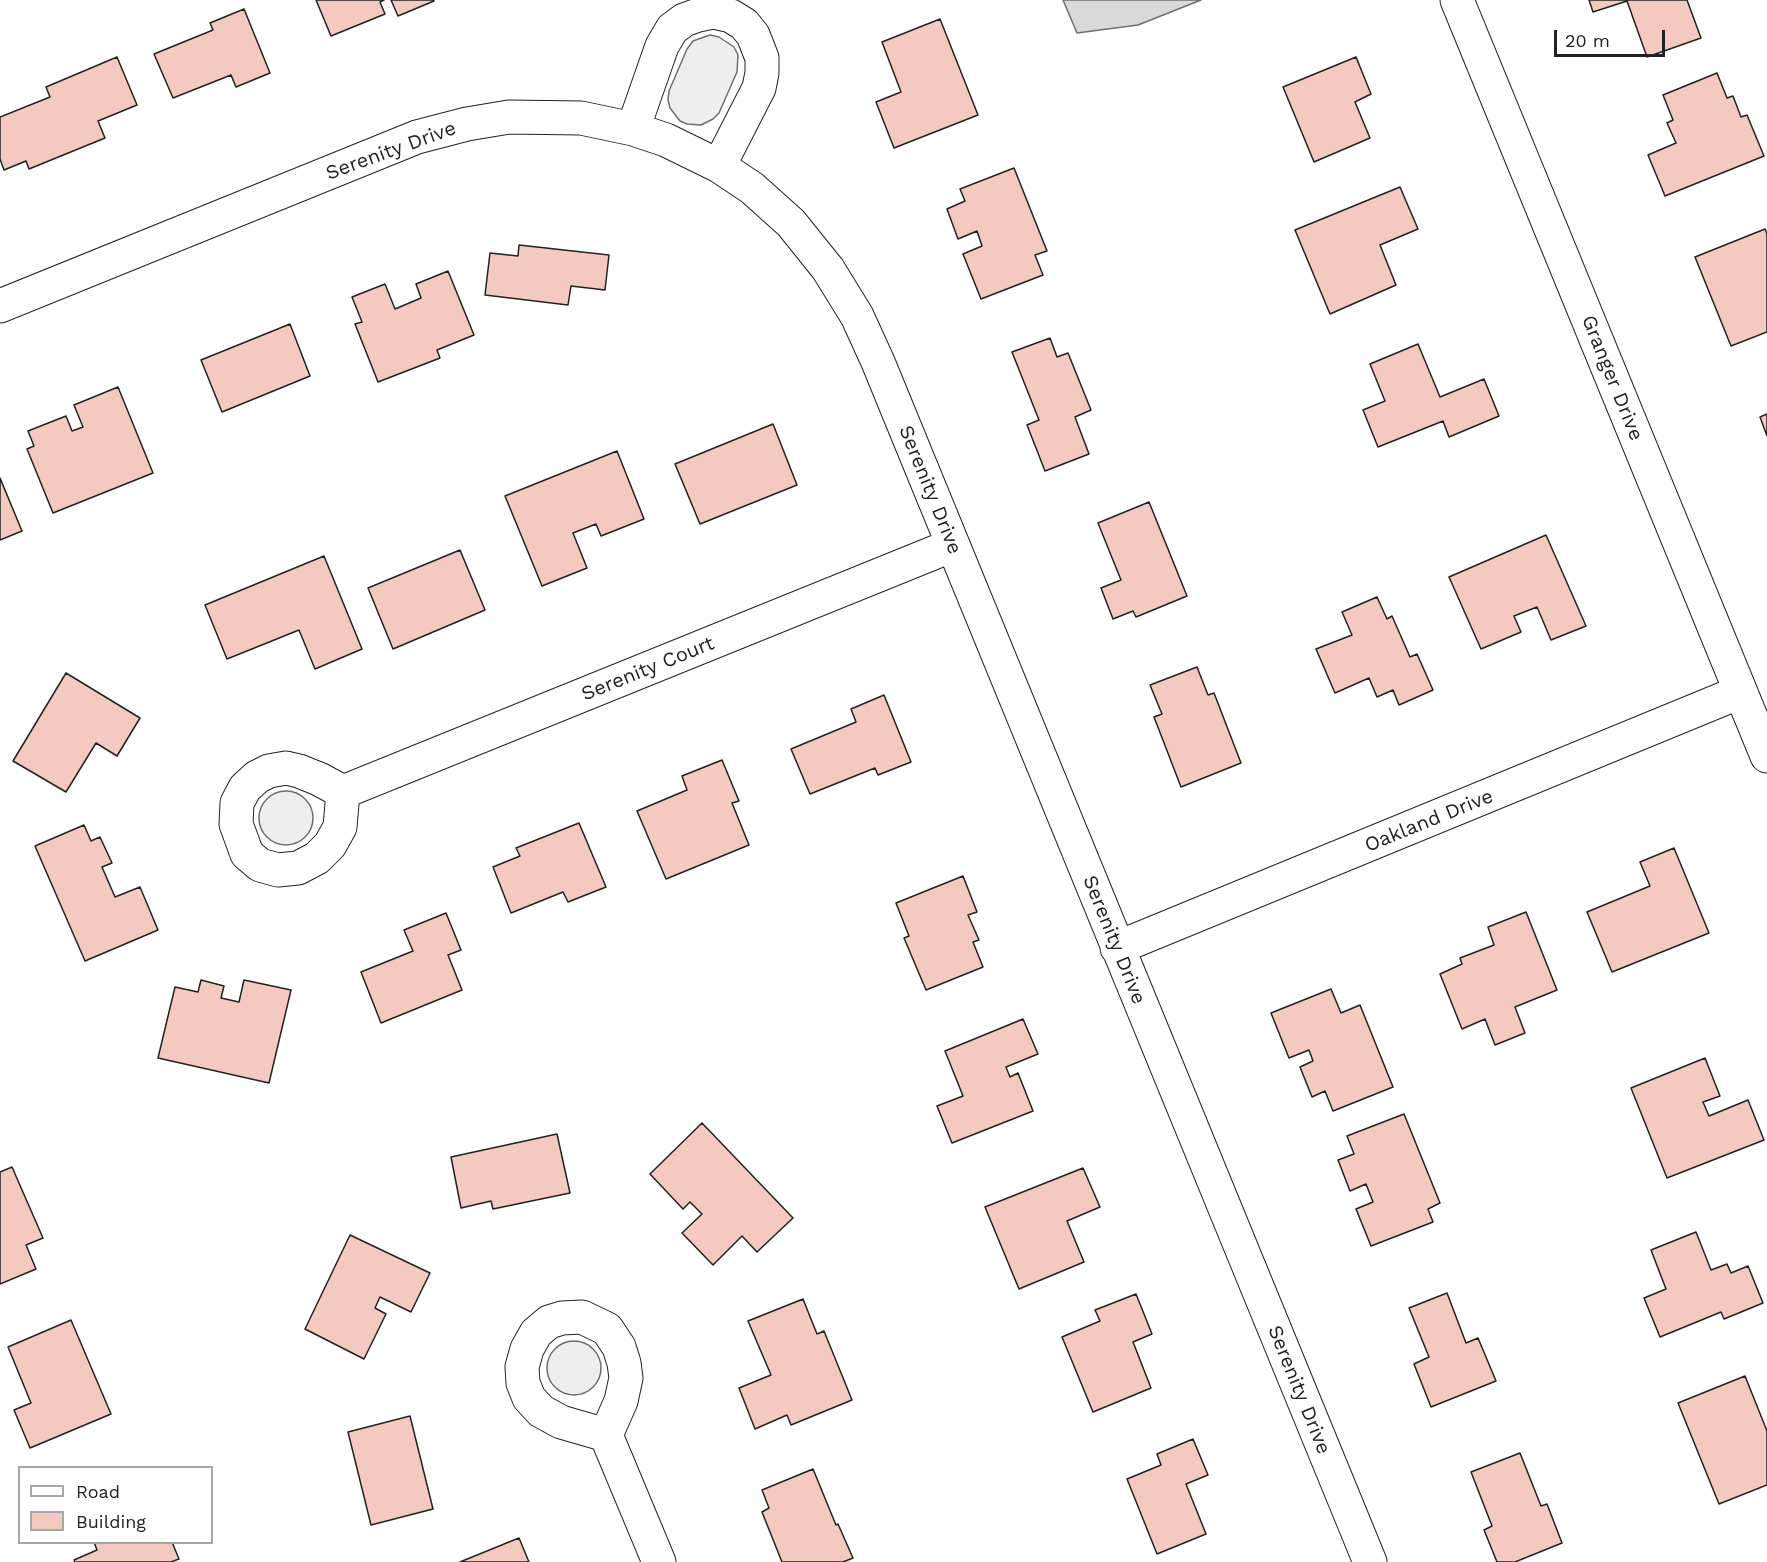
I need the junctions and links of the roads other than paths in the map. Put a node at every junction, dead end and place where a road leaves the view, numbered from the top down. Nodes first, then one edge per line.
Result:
1 (1457, 0) edge
2 (633, 129) junction
3 (719, 166) junction
4 (0, 306) edge
5 (953, 545) junction
6 (1740, 692) junction
7 (1767, 756) edge
8 (343, 792) dead end
9 (1117, 948) junction
10 (606, 1435) dead end
11 (659, 1562) edge
12 (1370, 1562) edge

1 - 6 street, Granger Drive
2 - 3 street, Serenity Drive
2 - 3 street
2 - 4 street, Serenity Drive
3 - 5 street, Serenity Drive
5 - 8 street, Serenity Court
5 - 9 street, Serenity Drive
6 - 7 street, Granger Drive
6 - 9 street, Oakland Drive
9 - 12 street, Serenity Drive
10 - 11 street

